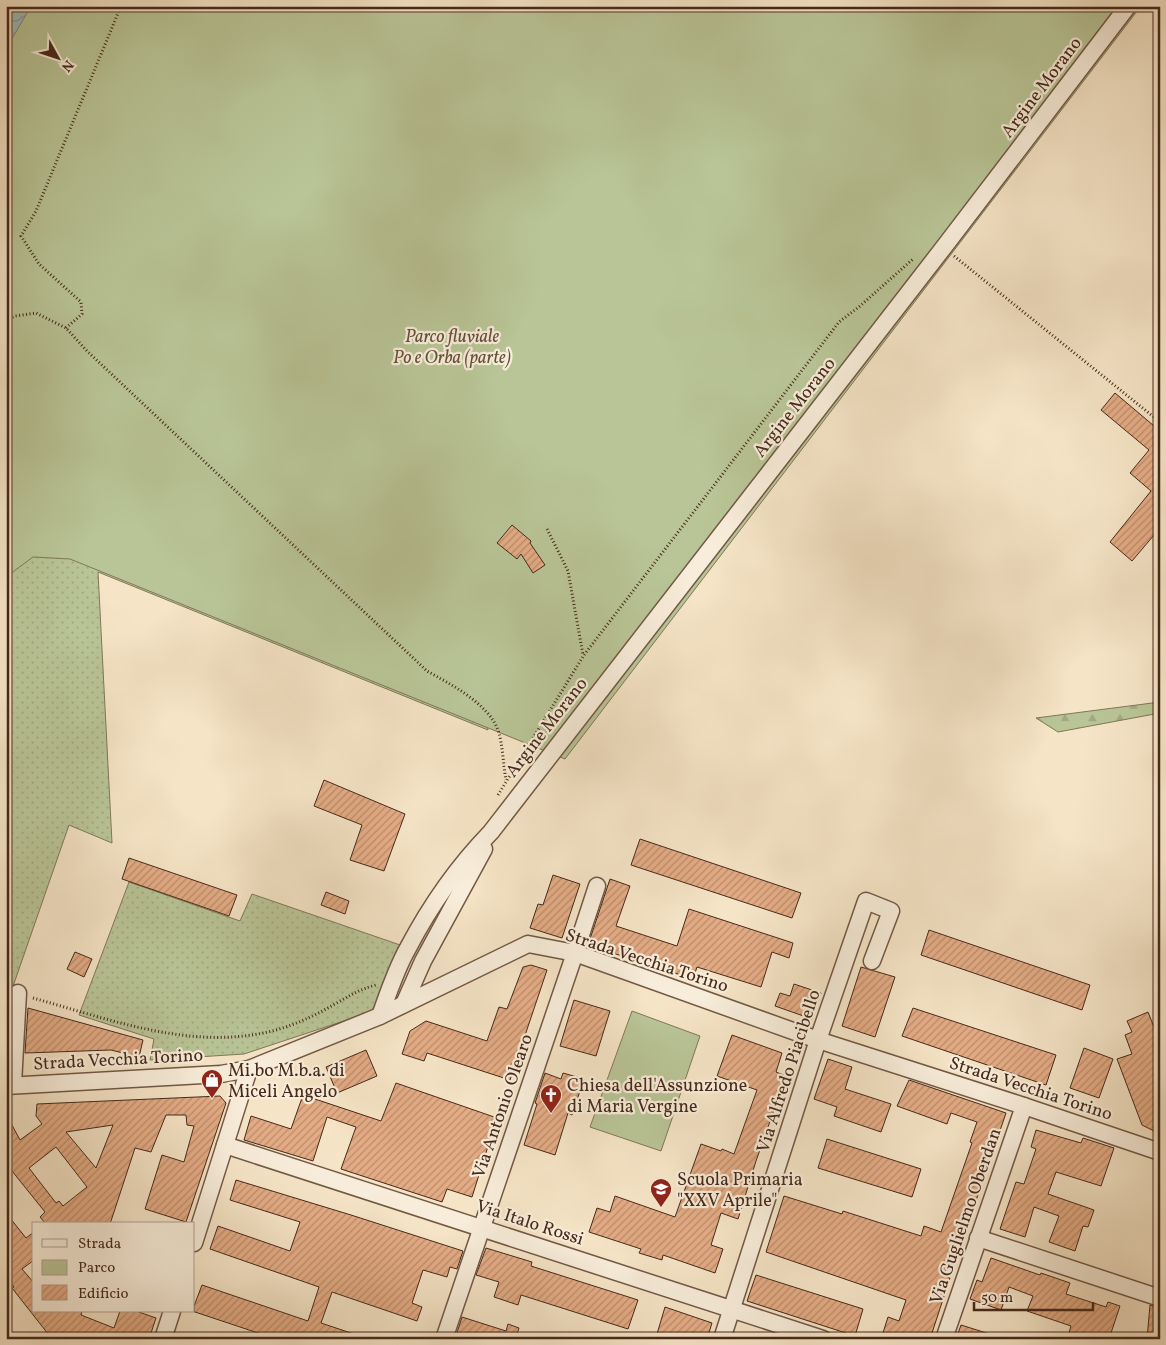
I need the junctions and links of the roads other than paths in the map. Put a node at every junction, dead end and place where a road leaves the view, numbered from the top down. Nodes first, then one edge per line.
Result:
1 (1128, 6) edge
2 (496, 826) junction
3 (597, 886) dead end
4 (575, 953) junction
5 (872, 961) dead end
6 (18, 993) road end
7 (404, 1004) junction
8 (380, 1016) junction
9 (818, 1040) junction
10 (249, 1069) junction
11 (9, 1085) edge
12 (1024, 1106) junction
13 (225, 1145) junction
14 (1160, 1152) edge
15 (481, 1228) junction
16 (978, 1238) junction
17 (195, 1240) edge
18 (1160, 1298) edge
19 (732, 1308) junction
20 (172, 1312) edge
21 (163, 1339) edge
22 (444, 1339) edge
23 (722, 1339) edge
24 (823, 1339) edge
25 (944, 1339) edge

1 - 2 street, Argine Morano
2 - 7 street, Argine Morano
2 - 8 street, Argine Morano
3 - 4 street, Via Antonio Olearo
4 - 7 street, Strada Vecchia Torino
4 - 9 street, Strada Vecchia Torino
4 - 15 street, Via Antonio Olearo
5 - 9 street, Via Alfredo Piacibello
6 - 11 street
7 - 8 street, Strada Vecchia Torino
8 - 10 street, Strada Vecchia Torino
9 - 12 street, Strada Vecchia Torino
9 - 19 street, Via Alfredo Piacibello
10 - 11 street, Strada Vecchia Torino
10 - 13 street
12 - 14 street, Strada Vecchia Torino
12 - 16 street, Via Guglielmo Oberdan
13 - 15 street, Via Italo Rossi
13 - 17 street
15 - 19 street, Via Italo Rossi
15 - 22 street, Via Antonio Olearo
16 - 18 street
16 - 25 street, Via Guglielmo Oberdan
19 - 23 street, Via Alfredo Piacibello
19 - 24 street, Via Italo Rossi
20 - 21 street

